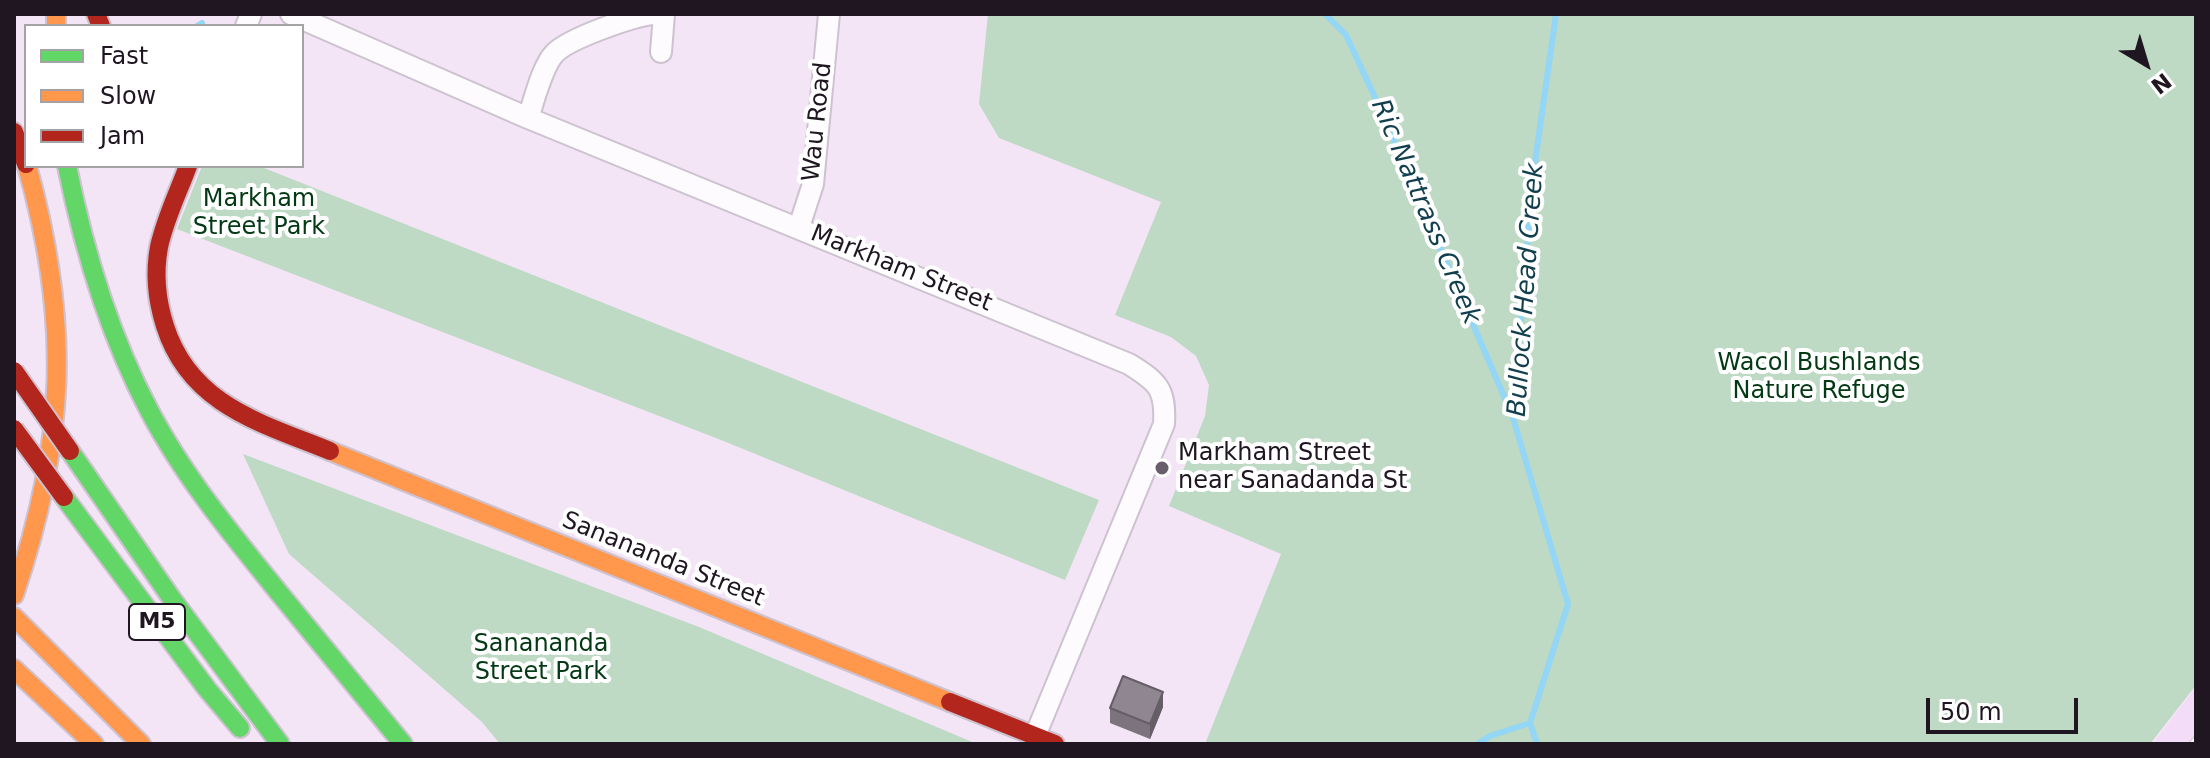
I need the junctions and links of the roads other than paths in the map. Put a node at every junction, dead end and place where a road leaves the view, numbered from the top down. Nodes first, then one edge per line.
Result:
1 (291, 14) edge
2 (659, 14) edge
3 (829, 14) edge
4 (661, 52) dead end
5 (528, 118) junction
6 (14, 132) edge
7 (24, 160) edge
8 (27, 168) edge
9 (67, 168) edge
10 (187, 168) edge
11 (799, 227) junction
12 (14, 371) edge
13 (14, 429) edge
14 (14, 595) edge
15 (20, 623) edge
16 (14, 669) edge
17 (1035, 736) junction
18 (94, 744) edge
19 (141, 744) edge
20 (253, 744) edge
21 (280, 744) edge
22 (403, 744) edge
23 (1055, 744) edge

1 - 5 street, Markham Street
2 - 4 street
2 - 5 street
3 - 11 street, Wau Road
5 - 11 street, Markham Street
6 - 7 main road
8 - 14 main road
9 - 22 main road
10 - 17 main road, Sanananda Street
11 - 17 street, Markham Street
12 - 21 main road, bridge
13 - 20 main road, M5, bridge
15 - 19 main road
16 - 18 main road
17 - 23 main road, Sanananda Street

